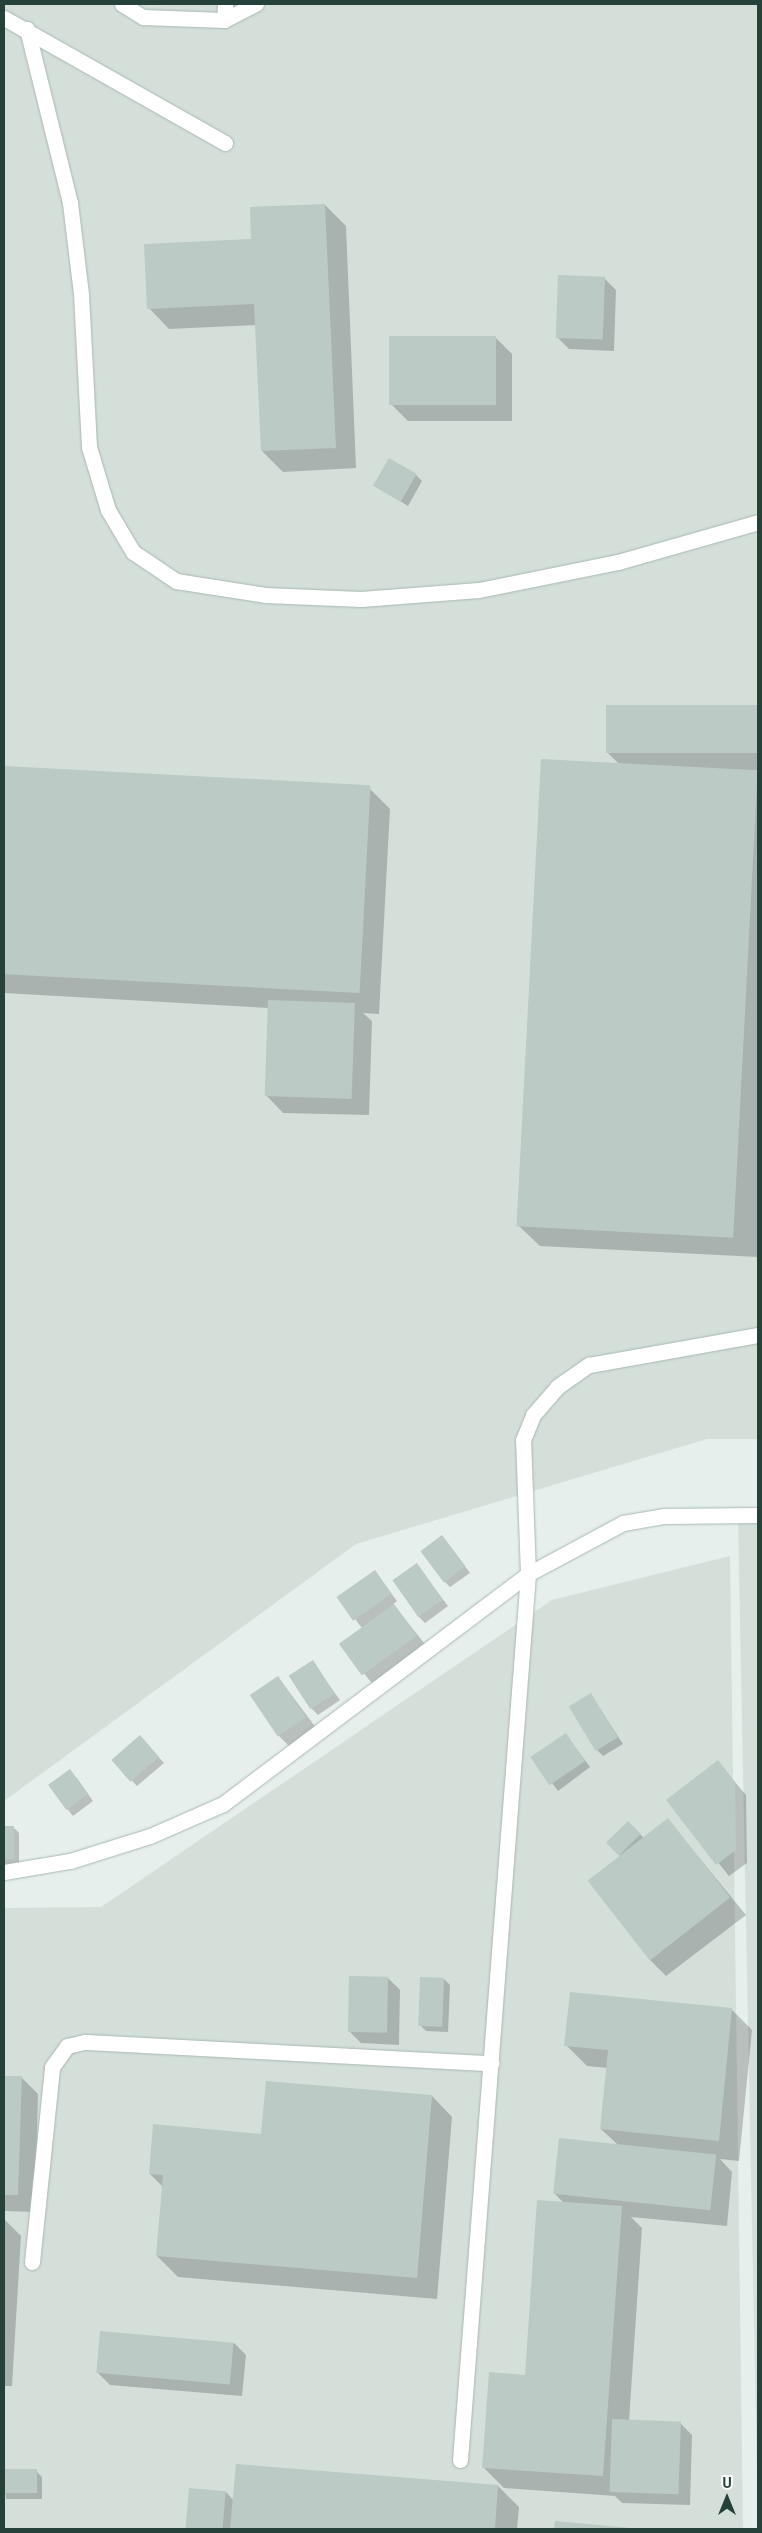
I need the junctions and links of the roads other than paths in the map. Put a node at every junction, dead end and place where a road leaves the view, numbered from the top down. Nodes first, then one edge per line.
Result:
1 (122, 4) edge
2 (225, 4) edge
3 (256, 4) edge
4 (143, 10) edge
5 (4, 18) edge
6 (224, 20) junction
7 (27, 29) junction
8 (225, 143) dead end
9 (758, 522) edge
10 (758, 1335) edge
11 (758, 1515) edge
12 (528, 1574) junction
13 (4, 1872) edge
14 (491, 2063) junction
15 (32, 2262) dead end
16 (460, 2460) dead end

1 - 4 lane
2 - 6 lane
3 - 6 lane
4 - 6 lane
5 - 7 lane
7 - 8 lane
7 - 9 lane
10 - 12 lane
11 - 12 lane
12 - 13 lane
12 - 14 lane
14 - 15 lane
14 - 16 lane

